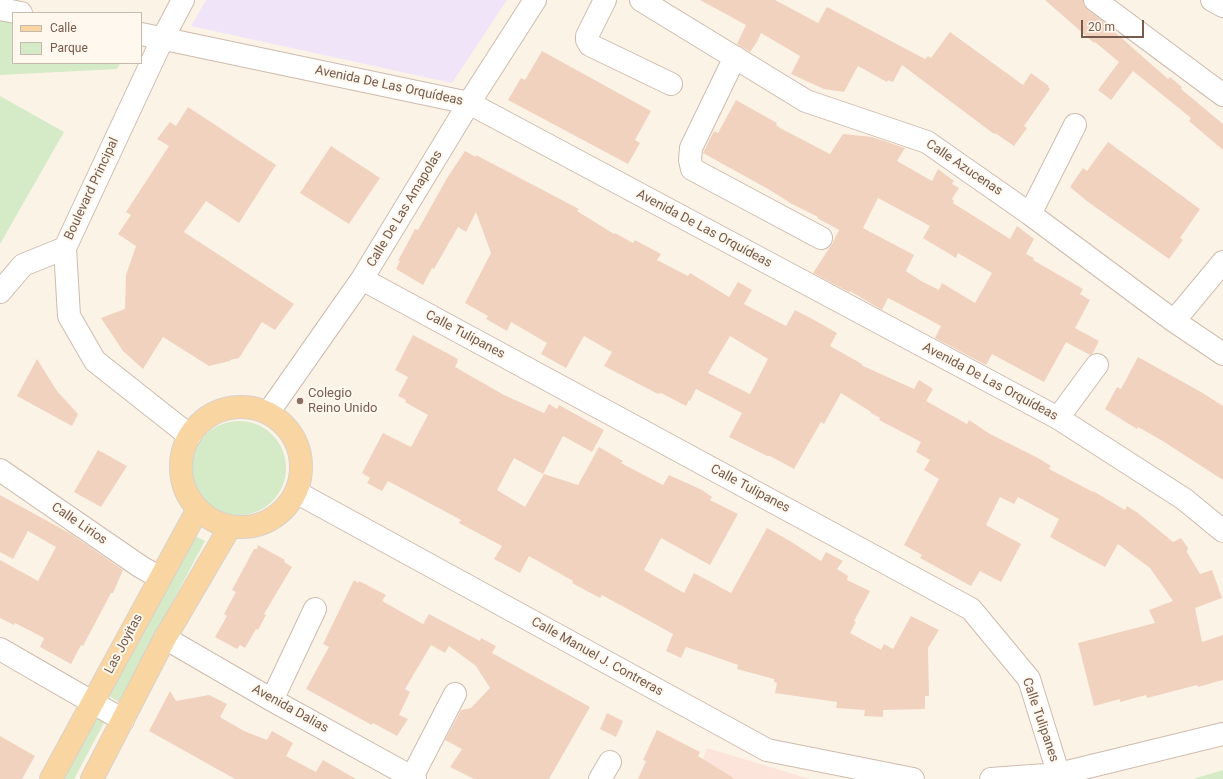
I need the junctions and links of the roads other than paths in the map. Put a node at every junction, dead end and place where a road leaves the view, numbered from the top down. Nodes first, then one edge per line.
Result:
1 (183, 0) edge
2 (535, 0) edge
3 (604, 0) edge
4 (641, 0) edge
5 (1095, 0) edge
6 (1212, 0) edge
7 (1223, 6) edge
8 (0, 9) edge
9 (16, 12) edge
10 (142, 34) edge
11 (163, 38) junction
12 (735, 57) junction
13 (671, 84) dead end
14 (1223, 95) edge
15 (469, 103) junction
16 (1075, 125) dead end
17 (1030, 214) junction
18 (821, 238) dead end
19 (65, 248) junction
20 (1223, 262) edge
21 (362, 280) junction
22 (0, 292) edge
23 (1174, 321) junction
24 (1223, 354) edge
25 (1097, 365) dead end
26 (268, 414) junction
27 (1058, 418) junction
28 (190, 436) junction
29 (0, 470) edge
30 (296, 492) junction
31 (198, 509) junction
32 (230, 527) junction
33 (1223, 531) edge
34 (160, 577) junction
35 (315, 609) dead end
36 (166, 638) junction
37 (0, 649) edge
38 (455, 694) dead end
39 (272, 700) junction
40 (92, 702) junction
41 (123, 720) junction
42 (1223, 734) edge
43 (1060, 776) edge
44 (412, 778) edge
45 (51, 779) edge
46 (92, 779) edge
47 (913, 779) edge
48 (992, 779) edge

1 - 11 street, Boulevard Principal
2 - 15 street, Calle De Las Amapolas
3 - 13 street
4 - 12 street, Calle Azucenas
5 - 14 street
6 - 7 street
8 - 9 street
10 - 11 street, Avenida De Las Orquídeas
11 - 15 street, Avenida De Las Orquídeas
11 - 19 street, Boulevard Principal
12 - 17 street, Calle Azucenas
12 - 18 street
15 - 21 street, Calle De Las Amapolas
15 - 27 street, Avenida De Las Orquídeas
16 - 17 street
17 - 23 street, Calle Azucenas
19 - 22 street
19 - 28 street, Boulevard Principal
20 - 23 street
21 - 26 street, Calle De Las Amapolas
21 - 43 street, Calle Tulipanes
23 - 24 street, Calle Azucenas
25 - 27 street
26 - 28 main road
26 - 30 main road
27 - 33 street, Avenida De Las Orquídeas
28 - 31 main road
29 - 34 street, Calle Lirios
30 - 32 main road
30 - 47 street, Calle Manuel J. Contreras
31 - 32 main road
31 - 34 main road, Las Joyitas
32 - 36 main road
34 - 40 main road, Las Joyitas
35 - 39 street
36 - 39 street, Avenida Dalias
36 - 41 main road
37 - 40 street
38 - 44 street
39 - 44 street, Avenida Dalias
40 - 41 street
40 - 45 main road, Las Joyitas
41 - 46 main road
42 - 43 street
43 - 48 street

